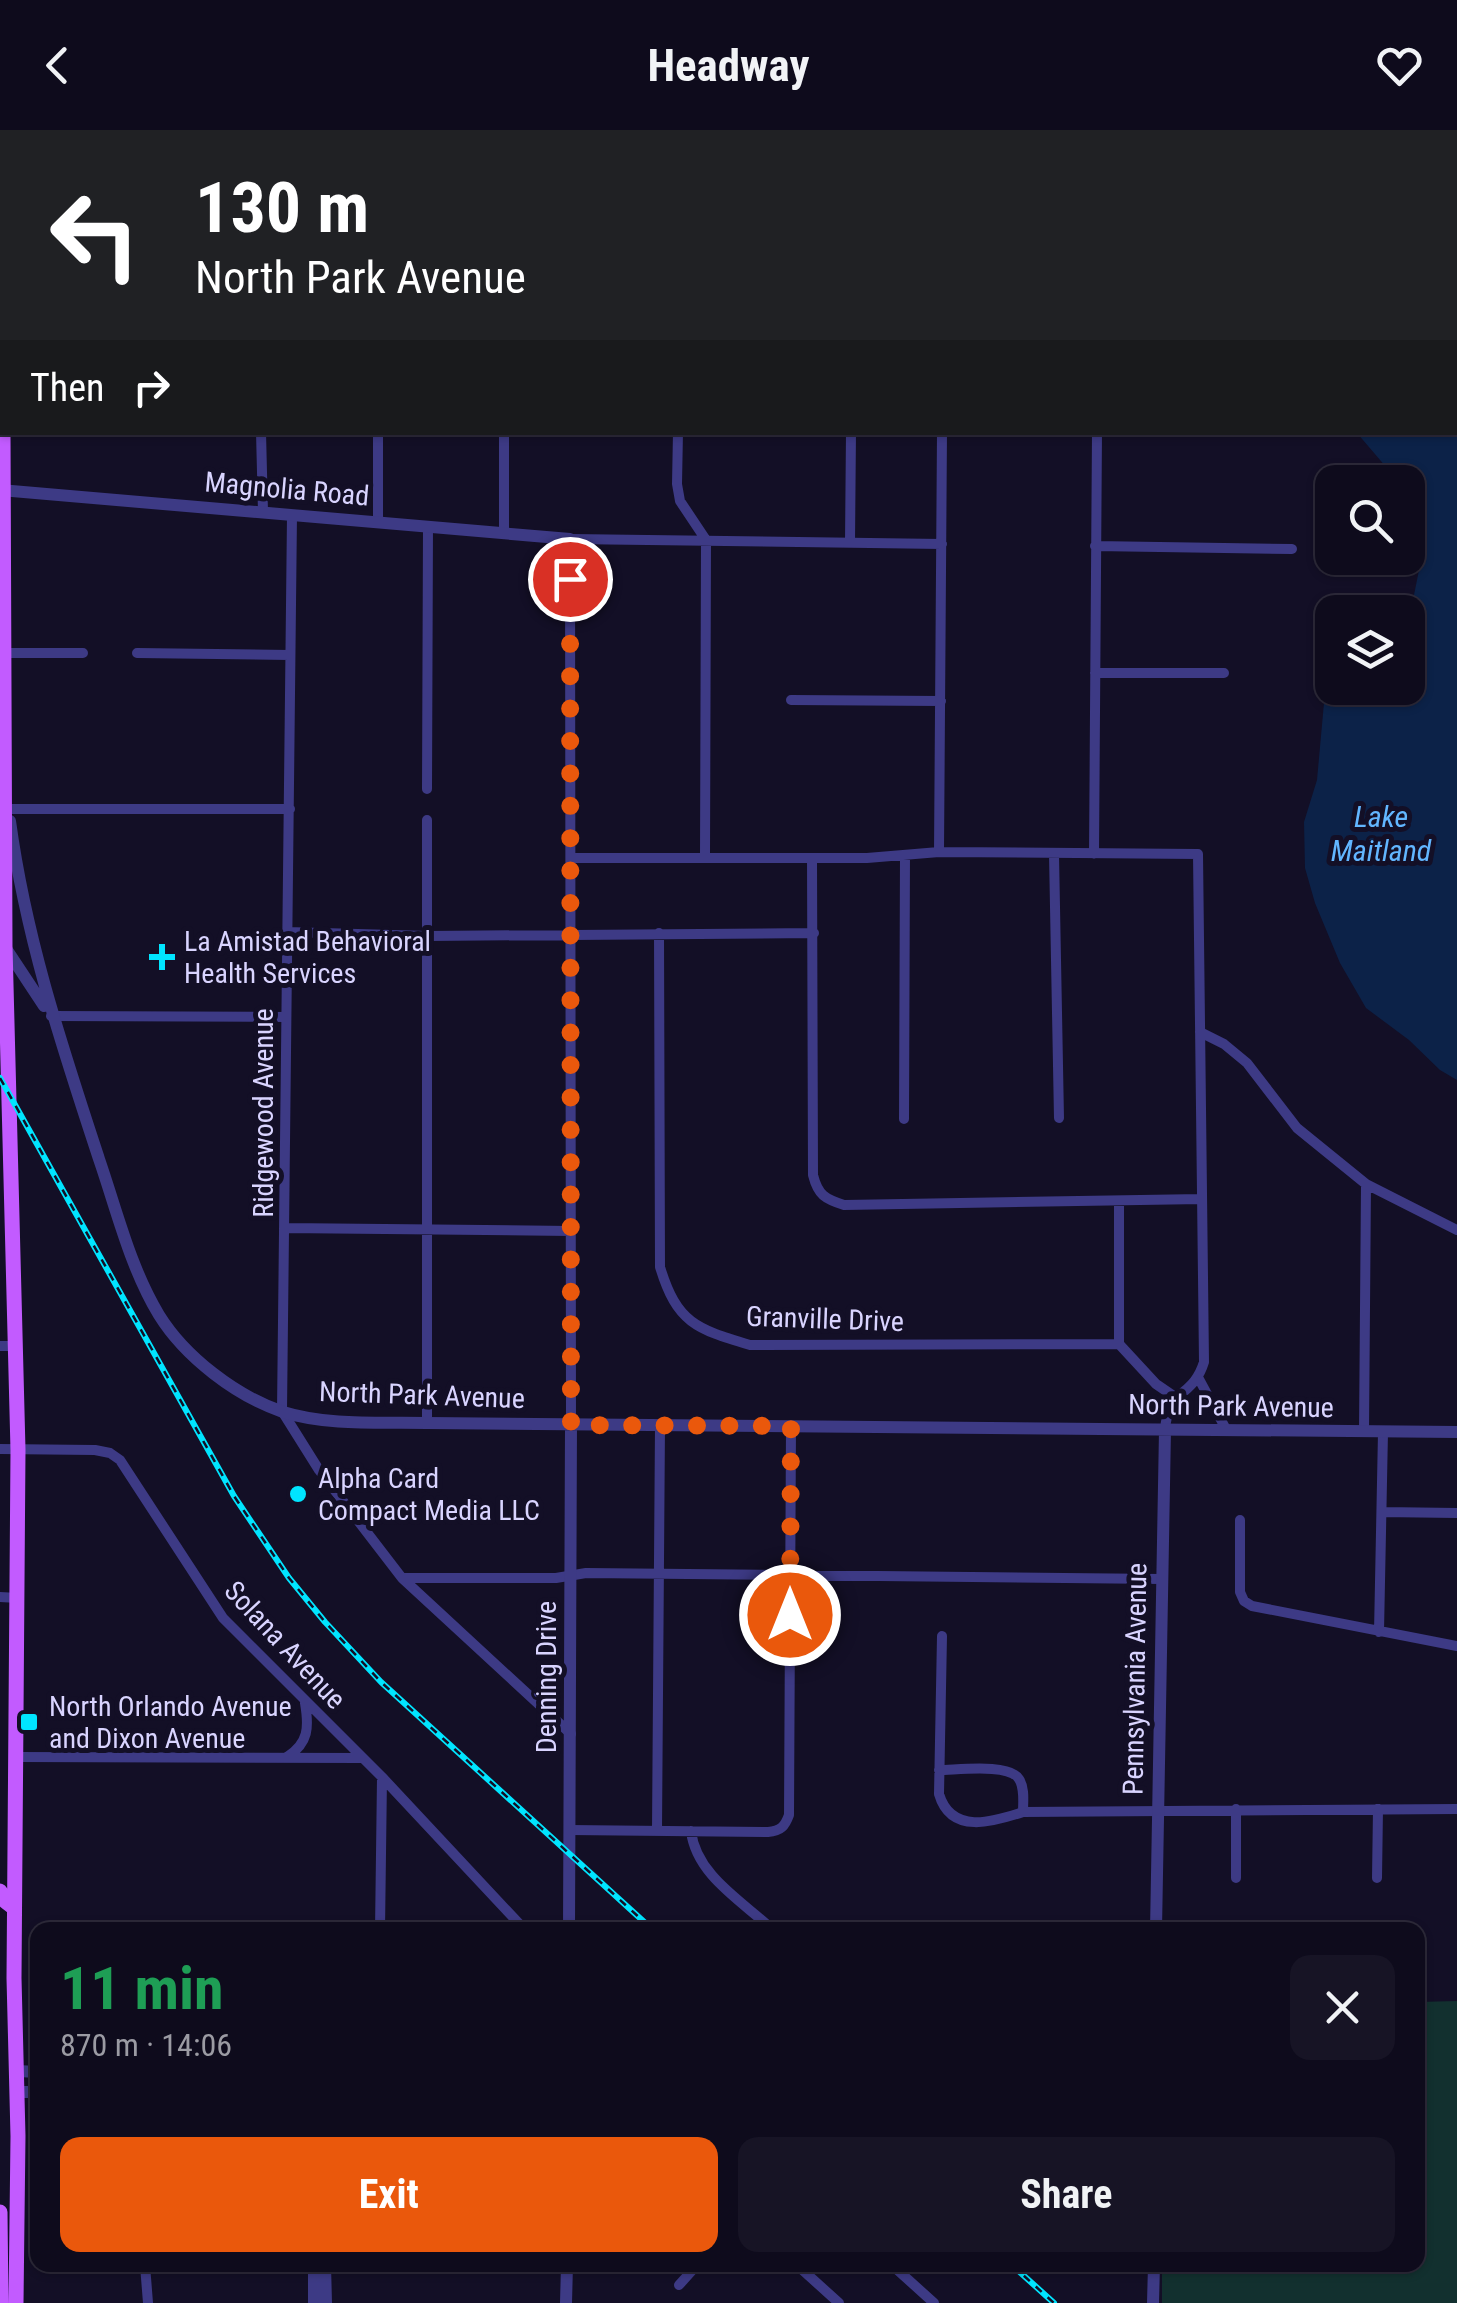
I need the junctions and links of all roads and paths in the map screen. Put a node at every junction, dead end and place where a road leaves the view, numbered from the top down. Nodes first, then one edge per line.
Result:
1 (3, 435) edge
2 (261, 435) edge
3 (378, 435) edge
4 (504, 435) edge
5 (678, 435) edge
6 (851, 435) edge
7 (942, 435) edge
8 (1097, 435) edge
9 (2, 490) edge
10 (263, 512) junction
11 (292, 516) junction
12 (378, 522) junction
13 (428, 526) junction
14 (504, 534) junction
15 (570, 539) junction
16 (706, 540) junction
17 (850, 542) junction
18 (942, 544) junction
19 (1096, 546) junction
20 (1292, 549) dead end
21 (1, 652) edge
22 (137, 653) dead end
23 (83, 654) dead end
24 (290, 655) junction
25 (1095, 673) junction
26 (1224, 673) dead end
27 (791, 700) dead end
28 (941, 702) junction
29 (1, 726) edge
30 (2, 772) edge
31 (428, 789) dead end
32 (8, 809) junction
33 (290, 809) junction
34 (427, 820) dead end
35 (938, 852) junction
36 (905, 854) junction
37 (1054, 854) junction
38 (1094, 854) junction
39 (572, 858) junction
40 (705, 858) junction
41 (812, 859) junction
42 (288, 932) junction
43 (659, 933) junction
44 (814, 933) junction
45 (572, 934) junction
46 (428, 936) junction
47 (2, 942) edge
48 (51, 1016) junction
49 (286, 1017) junction
50 (1200, 1032) junction
51 (1059, 1118) dead end
52 (904, 1119) dead end
53 (6, 1150) edge
54 (1366, 1184) junction
55 (1202, 1199) junction
56 (1119, 1202) junction
57 (284, 1228) junction
58 (427, 1230) junction
59 (1457, 1230) edge
60 (571, 1231) junction
61 (1119, 1344) junction
62 (8, 1346) edge
63 (1199, 1379) junction
64 (1174, 1397) junction
65 (282, 1411) junction
66 (427, 1423) junction
67 (571, 1425) junction
68 (660, 1426) junction
69 (791, 1426) junction
70 (1165, 1430) junction
71 (1226, 1430) junction
72 (1364, 1432) junction
73 (1383, 1432) junction
74 (1457, 1432) edge
75 (0, 1449) edge
76 (18, 1450) junction
77 (1382, 1512) junction
78 (1457, 1513) edge
79 (1240, 1520) dead end
80 (659, 1574) junction
81 (790, 1575) junction
82 (572, 1576) junction
83 (402, 1578) junction
84 (1162, 1580) junction
85 (0, 1597) edge
86 (18, 1598) junction
87 (1379, 1632) junction
88 (942, 1636) dead end
89 (1457, 1646) edge
90 (305, 1702) junction
91 (572, 1734) junction
92 (17, 1757) junction
93 (286, 1758) junction
94 (363, 1758) junction
95 (940, 1770) junction
96 (382, 1777) junction
97 (1236, 1809) junction
98 (1378, 1809) junction
99 (1457, 1809) edge
100 (1158, 1811) junction
101 (1024, 1812) junction
102 (569, 1830) junction
103 (657, 1830) junction
104 (691, 1830) junction
105 (1236, 1878) dead end
106 (1376, 1878) dead end
107 (0, 1891) edge
108 (14, 1908) junction
109 (380, 1922) edge
110 (518, 1922) edge
111 (569, 1922) edge
112 (764, 1922) edge
113 (1156, 1922) edge
114 (8, 2071) edge
115 (8, 2092) edge
116 (0, 2212) edge
117 (146, 2272) edge
118 (314, 2272) edge
119 (325, 2272) edge
120 (567, 2272) edge
121 (691, 2272) edge
122 (805, 2272) edge
123 (900, 2272) edge
124 (1154, 2272) edge
125 (679, 2284) dead end
126 (0, 2303) edge
127 (16, 2303) edge
128 (148, 2303) edge
129 (314, 2303) edge
130 (326, 2303) edge
131 (566, 2303) edge
132 (839, 2303) edge
133 (934, 2303) edge
134 (1153, 2303) edge

1 - 9 main road
2 - 10 street
3 - 12 street
4 - 14 street
5 - 16 street
6 - 17 street
7 - 18 street
8 - 19 street
9 - 10 street, Magnolia Road
9 - 21 main road
10 - 11 street, Magnolia Road
11 - 12 street, Magnolia Road
11 - 24 street, Ridgewood Avenue
12 - 13 street, Magnolia Road
13 - 14 street, Magnolia Road
13 - 31 street
14 - 15 street, Magnolia Road
15 - 16 street
15 - 39 street
16 - 17 street
16 - 40 street
17 - 18 street
18 - 28 street
19 - 20 street
19 - 25 street
21 - 23 street
21 - 29 main road
22 - 24 street
24 - 33 street, Ridgewood Avenue
25 - 26 street
25 - 38 street
27 - 28 street
28 - 35 street
29 - 30 main road
30 - 32 street, North Park Avenue
30 - 47 main road
32 - 33 street
32 - 48 street, North Park Avenue
33 - 42 street, Ridgewood Avenue
34 - 46 street
35 - 36 street
35 - 37 street
36 - 41 street
36 - 52 street
37 - 38 street
37 - 51 street
38 - 50 street
39 - 40 street
39 - 45 street
40 - 41 street
41 - 44 street
42 - 46 street
42 - 49 street, Ridgewood Avenue
43 - 44 street
43 - 45 street
43 - 61 street, Granville Drive
44 - 56 street
45 - 46 street
45 - 60 street
46 - 58 street
47 - 48 street, North Park Avenue
47 - 53 main road
48 - 49 street
48 - 65 street, North Park Avenue
49 - 57 street, Ridgewood Avenue
50 - 54 street
50 - 55 street
53 - 62 main road
54 - 59 street
54 - 72 street
55 - 56 street
55 - 63 street
56 - 61 street
57 - 58 street
57 - 65 street, Ridgewood Avenue
58 - 60 street
58 - 66 street
60 - 67 street
61 - 64 street
62 - 76 main road
63 - 64 street
63 - 71 street
64 - 70 street
65 - 66 street, North Park Avenue
65 - 83 street
66 - 67 street, North Park Avenue
67 - 68 street, North Park Avenue
67 - 82 street, Denning Drive
68 - 69 street, North Park Avenue
68 - 80 street
69 - 70 street, North Park Avenue
69 - 81 street
70 - 71 street, North Park Avenue
70 - 84 street, Pennsylvania Avenue
71 - 72 street, North Park Avenue
72 - 73 street, North Park Avenue
73 - 74 street, North Park Avenue
73 - 77 street
75 - 76 street, Solana Avenue
76 - 86 main road
76 - 90 street, Solana Avenue
77 - 78 street
77 - 87 street
79 - 87 street
80 - 81 street
80 - 82 street
80 - 103 street
81 - 84 street
81 - 104 street
82 - 83 street
82 - 91 street, Denning Drive
83 - 91 street
84 - 100 street, Pennsylvania Avenue
85 - 86 street
86 - 92 main road
87 - 89 street
88 - 95 street
90 - 93 street
90 - 94 street, Solana Avenue
91 - 102 street, Denning Drive
92 - 93 street
92 - 108 main road
93 - 94 street
94 - 96 street, Solana Avenue
95 - 101 street
95 - 101 street
96 - 109 street
96 - 110 street, Solana Avenue
97 - 98 street
97 - 100 street
97 - 105 street
98 - 99 street
98 - 106 street
100 - 101 street
100 - 113 street, Pennsylvania Avenue
102 - 103 street
102 - 111 street, Denning Drive
103 - 104 street
104 - 112 street
107 - 108 main road
108 - 114 main road
114 - 115 main road
115 - 127 main road
116 - 126 main road
117 - 128 street
118 - 129 street
119 - 130 street
120 - 131 street
121 - 125 street
122 - 132 street
123 - 133 street
124 - 134 street

